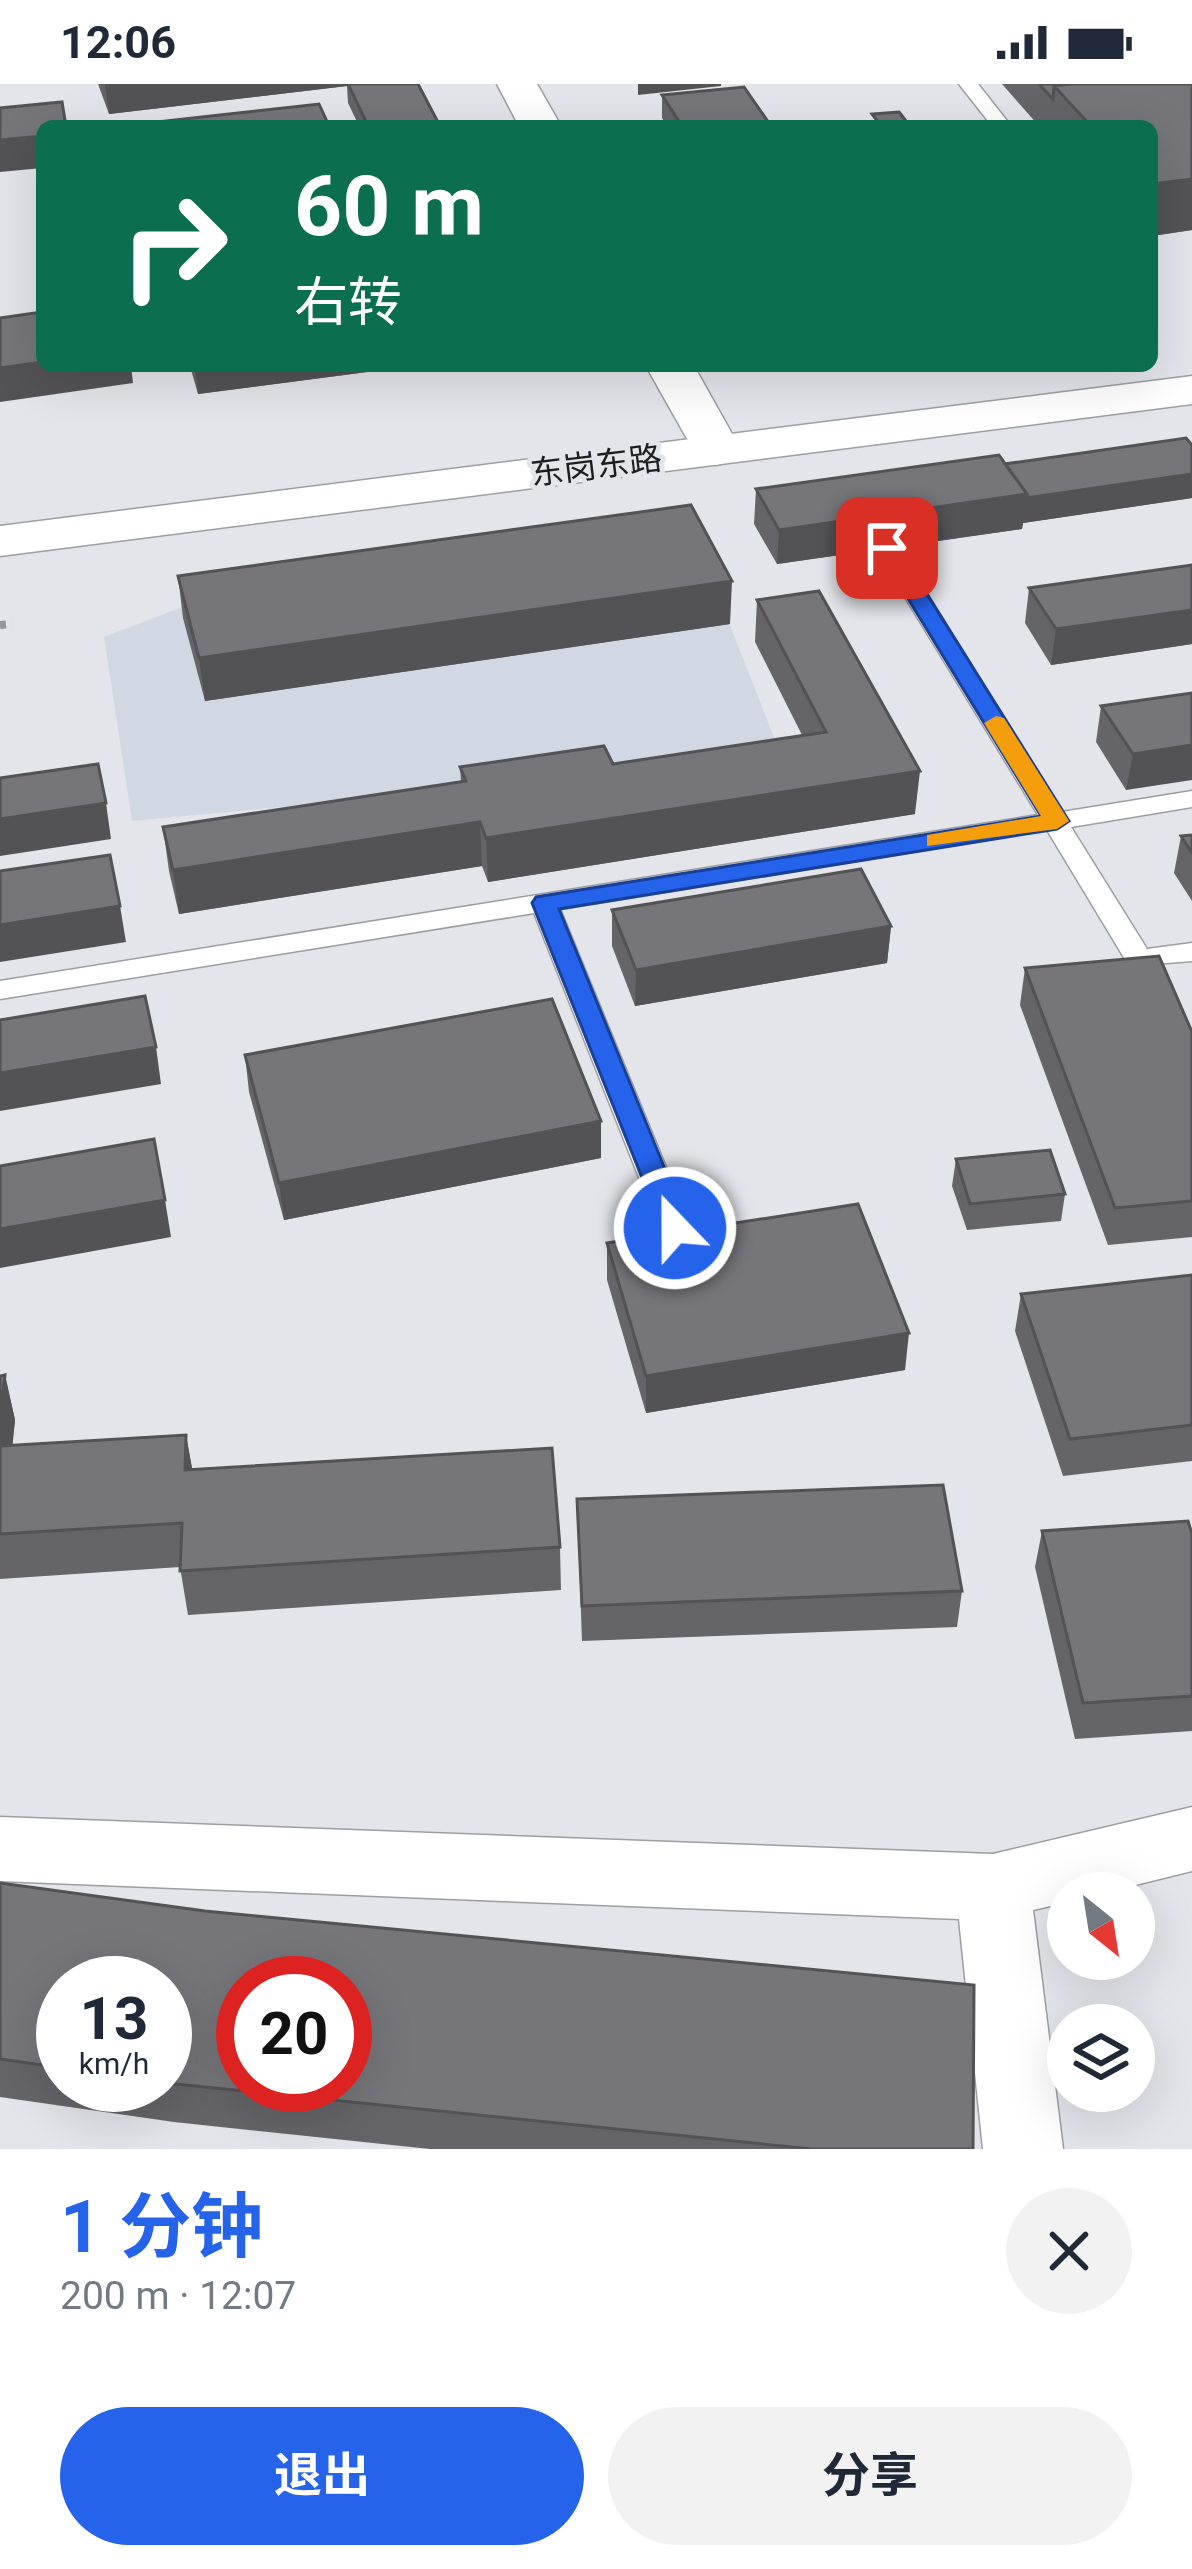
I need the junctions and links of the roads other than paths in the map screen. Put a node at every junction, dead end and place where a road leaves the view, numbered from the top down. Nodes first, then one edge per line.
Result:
1 (517, 84) edge
2 (968, 84) edge
3 (537, 120) edge
4 (996, 120) edge
5 (1192, 360) edge
6 (1158, 365) edge
7 (673, 372) edge
8 (1113, 372) edge
9 (1192, 390) edge
10 (710, 439) junction
11 (0, 515) edge
12 (0, 541) edge
13 (887, 548) edge
14 (1192, 799) edge
15 (1057, 821) junction
16 (544, 903) junction
17 (1192, 952) edge
18 (0, 990) edge
19 (675, 1228) edge
20 (1192, 1839) edge
21 (0, 1849) edge
22 (993, 1887) junction
23 (1023, 2149) edge

1 - 3 main road
2 - 4 lane
5 - 6 main road, 东岗东路
7 - 10 main road
8 - 10 main road, 东岗东路
9 - 10 main road, 东岗东路
10 - 11 main road, 东岗东路
10 - 12 main road, 东岗东路
13 - 15 lane
14 - 15 lane
15 - 16 lane
15 - 17 lane
16 - 18 lane
16 - 19 lane
20 - 22 street
21 - 22 street
22 - 23 street

